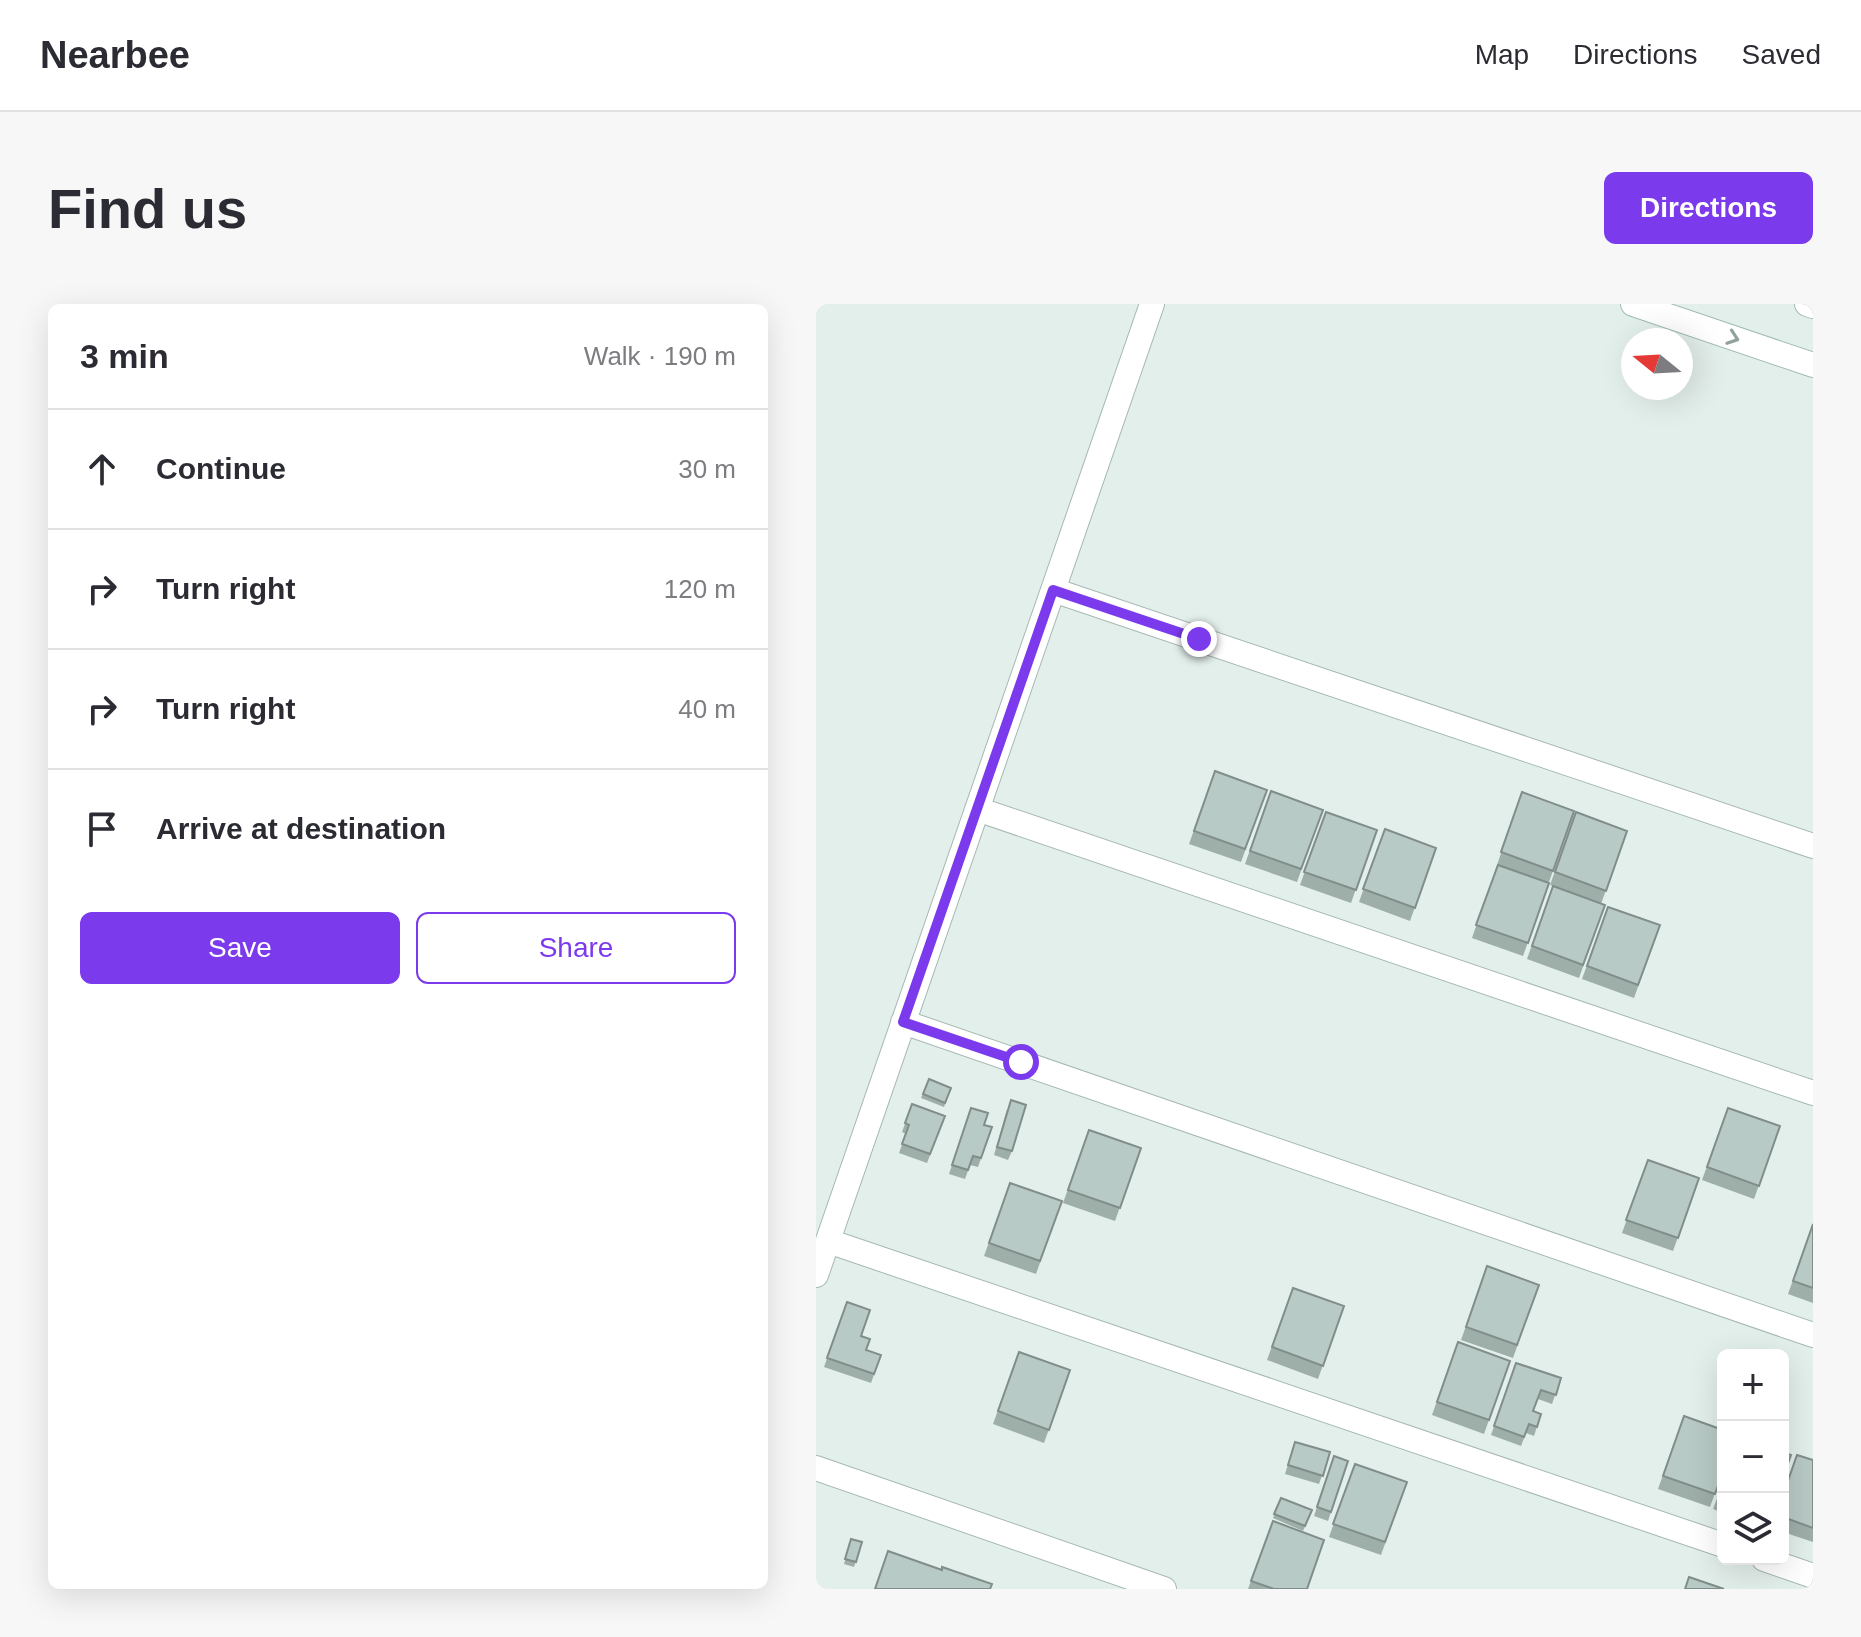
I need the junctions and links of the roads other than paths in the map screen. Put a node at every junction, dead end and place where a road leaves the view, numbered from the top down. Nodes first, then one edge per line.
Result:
1 (1152, 304) edge
2 (1633, 304) edge
3 (1807, 304) edge
4 (1813, 306) edge
5 (1813, 365) edge
6 (1053, 590) junction
7 (977, 809) junction
8 (1813, 846) edge
9 (903, 1022) junction
10 (1813, 1093) edge
11 (828, 1241) junction
12 (816, 1275) edge
13 (1813, 1335) edge
14 (816, 1468) edge
15 (1717, 1543) edge
16 (1781, 1565) edge
17 (1813, 1576) edge
18 (1164, 1589) edge

1 - 6 street
2 -> 5 street
3 - 4 street
6 - 7 street
6 - 8 street
7 - 9 street
7 - 10 street
9 - 11 street
9 - 13 street
11 - 12 street
11 - 15 street
14 - 18 street
16 - 17 street

